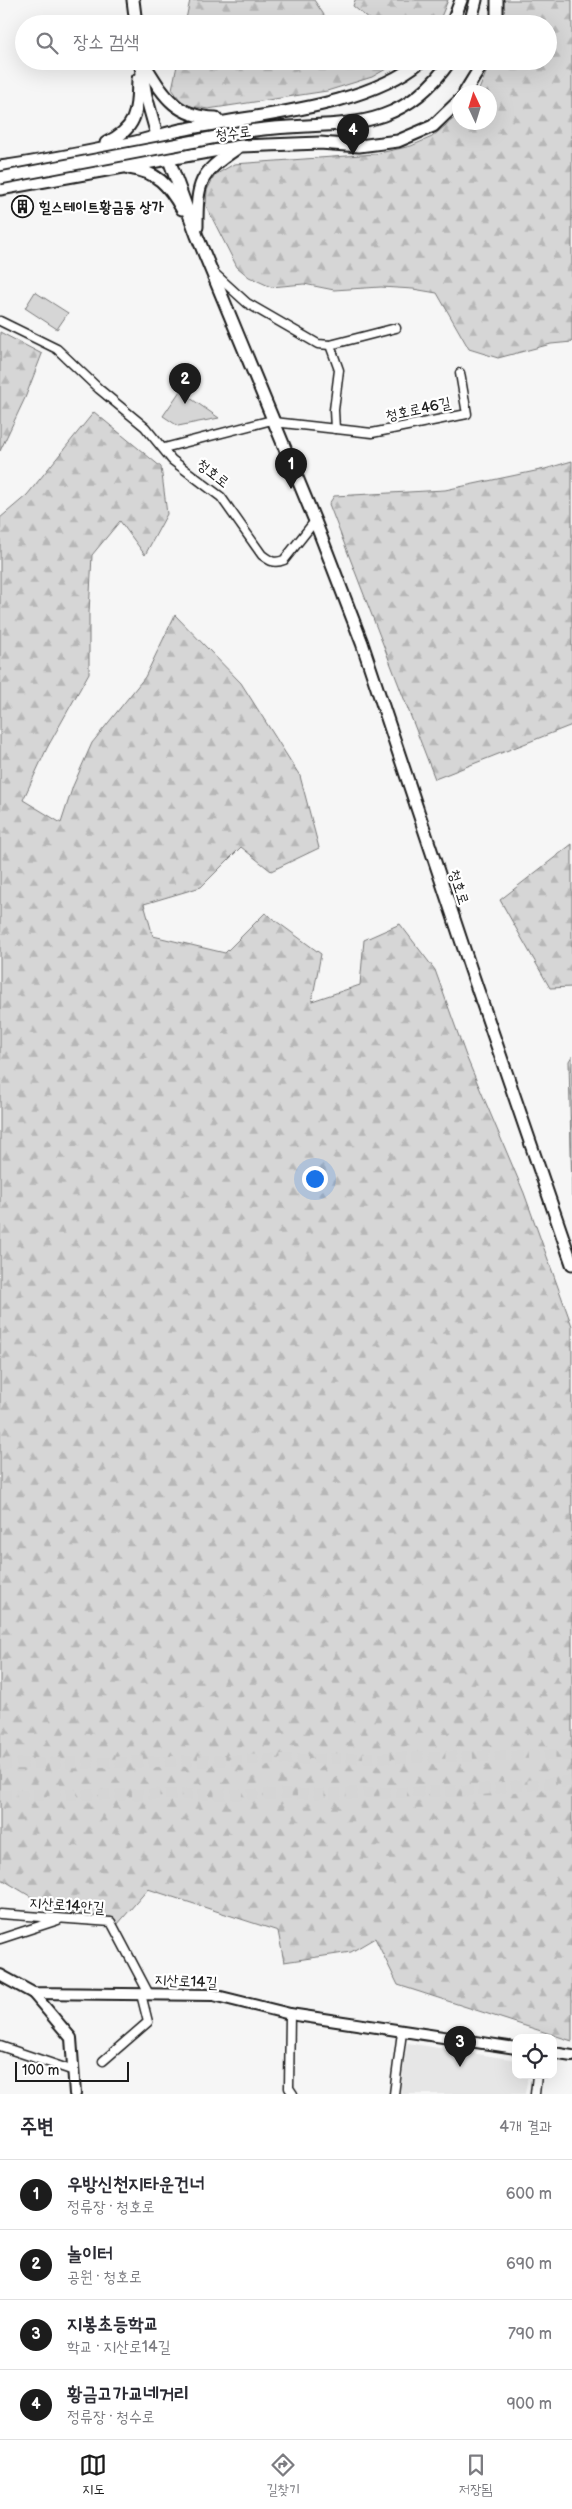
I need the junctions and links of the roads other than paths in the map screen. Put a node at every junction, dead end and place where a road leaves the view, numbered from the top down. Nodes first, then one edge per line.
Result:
1 (133, 0) edge
2 (461, 0) edge
3 (476, 0) edge
4 (497, 0) edge
5 (135, 15) edge
6 (455, 15) edge
7 (472, 15) edge
8 (496, 15) edge
9 (140, 70) edge
10 (142, 70) edge
11 (147, 70) edge
12 (412, 70) edge
13 (442, 70) edge
14 (478, 70) edge
15 (469, 85) edge
16 (452, 108) edge
17 (236, 119) junction
18 (212, 124) junction
19 (157, 135) junction
20 (240, 146) junction
21 (87, 151) junction
22 (212, 151) junction
23 (168, 158) junction
24 (0, 167) edge
25 (93, 172) junction
26 (0, 178) edge
27 (0, 190) edge
28 (198, 236) junction
29 (212, 271) junction
30 (0, 321) edge
31 (396, 328) dead end
32 (330, 345) junction
33 (460, 373) dead end
34 (273, 421) junction
35 (335, 429) junction
36 (164, 448) junction
37 (315, 521) junction
38 (572, 1264) edge
39 (0, 1914) edge
40 (61, 1919) junction
41 (0, 1939) edge
42 (0, 1975) edge
43 (33, 1992) junction
44 (145, 1994) junction
45 (290, 2014) junction
46 (402, 2032) junction
47 (0, 2046) edge
48 (512, 2047) edge
49 (557, 2054) edge
50 (572, 2056) edge
51 (103, 2061) dead end
52 (74, 2071) junction
53 (537, 2079) edge
54 (75, 2094) edge
55 (293, 2094) edge
56 (394, 2094) edge
57 (535, 2094) edge

1 - 5 main road
2 - 6 main road
3 - 7 main road
4 - 8 main road
9 - 21 main road
10 - 19 main road, 청호로
11 - 17 main road
12 - 17 main road, 청수로
13 - 26 main road, 청수로, bridge
14 - 15 main road
16 - 20 main road, 청수로
17 - 18 main road, 청수로
18 - 19 main road, 청수로
18 - 22 main road
19 - 21 main road, 청수로
19 - 23 main road, 청호로
20 - 22 main road, 청수로
20 - 28 main road
21 - 24 main road, 청수로
21 - 25 main road
22 - 23 main road, 청수로
23 - 25 main road, 청수로
23 - 28 main road, 청호로
25 - 27 main road, 청수로
25 - 28 main road
28 - 29 main road, 청호로
29 - 32 street, 청호로
29 - 34 main road, 청호로
30 - 36 street
31 - 32 street
32 - 35 street
33 - 35 street, 청호로46길
34 - 35 street, 청호로46길
34 - 36 street, 청호로
34 - 37 main road, 청호로
36 - 37 street, 청호로
37 - 38 main road, 청호로
39 - 40 street, 지산로14안길
40 - 41 street
40 - 44 street, 지산로14안길
42 - 43 street, 지산로14길
43 - 44 street, 지산로14길
43 - 52 street
44 - 45 street, 지산로14길
44 - 51 street
45 - 46 street, 지산로14길
45 - 55 street
46 - 48 street, 지산로14길
46 - 56 street
47 - 52 street
49 - 50 street
52 - 54 street
53 - 57 street

